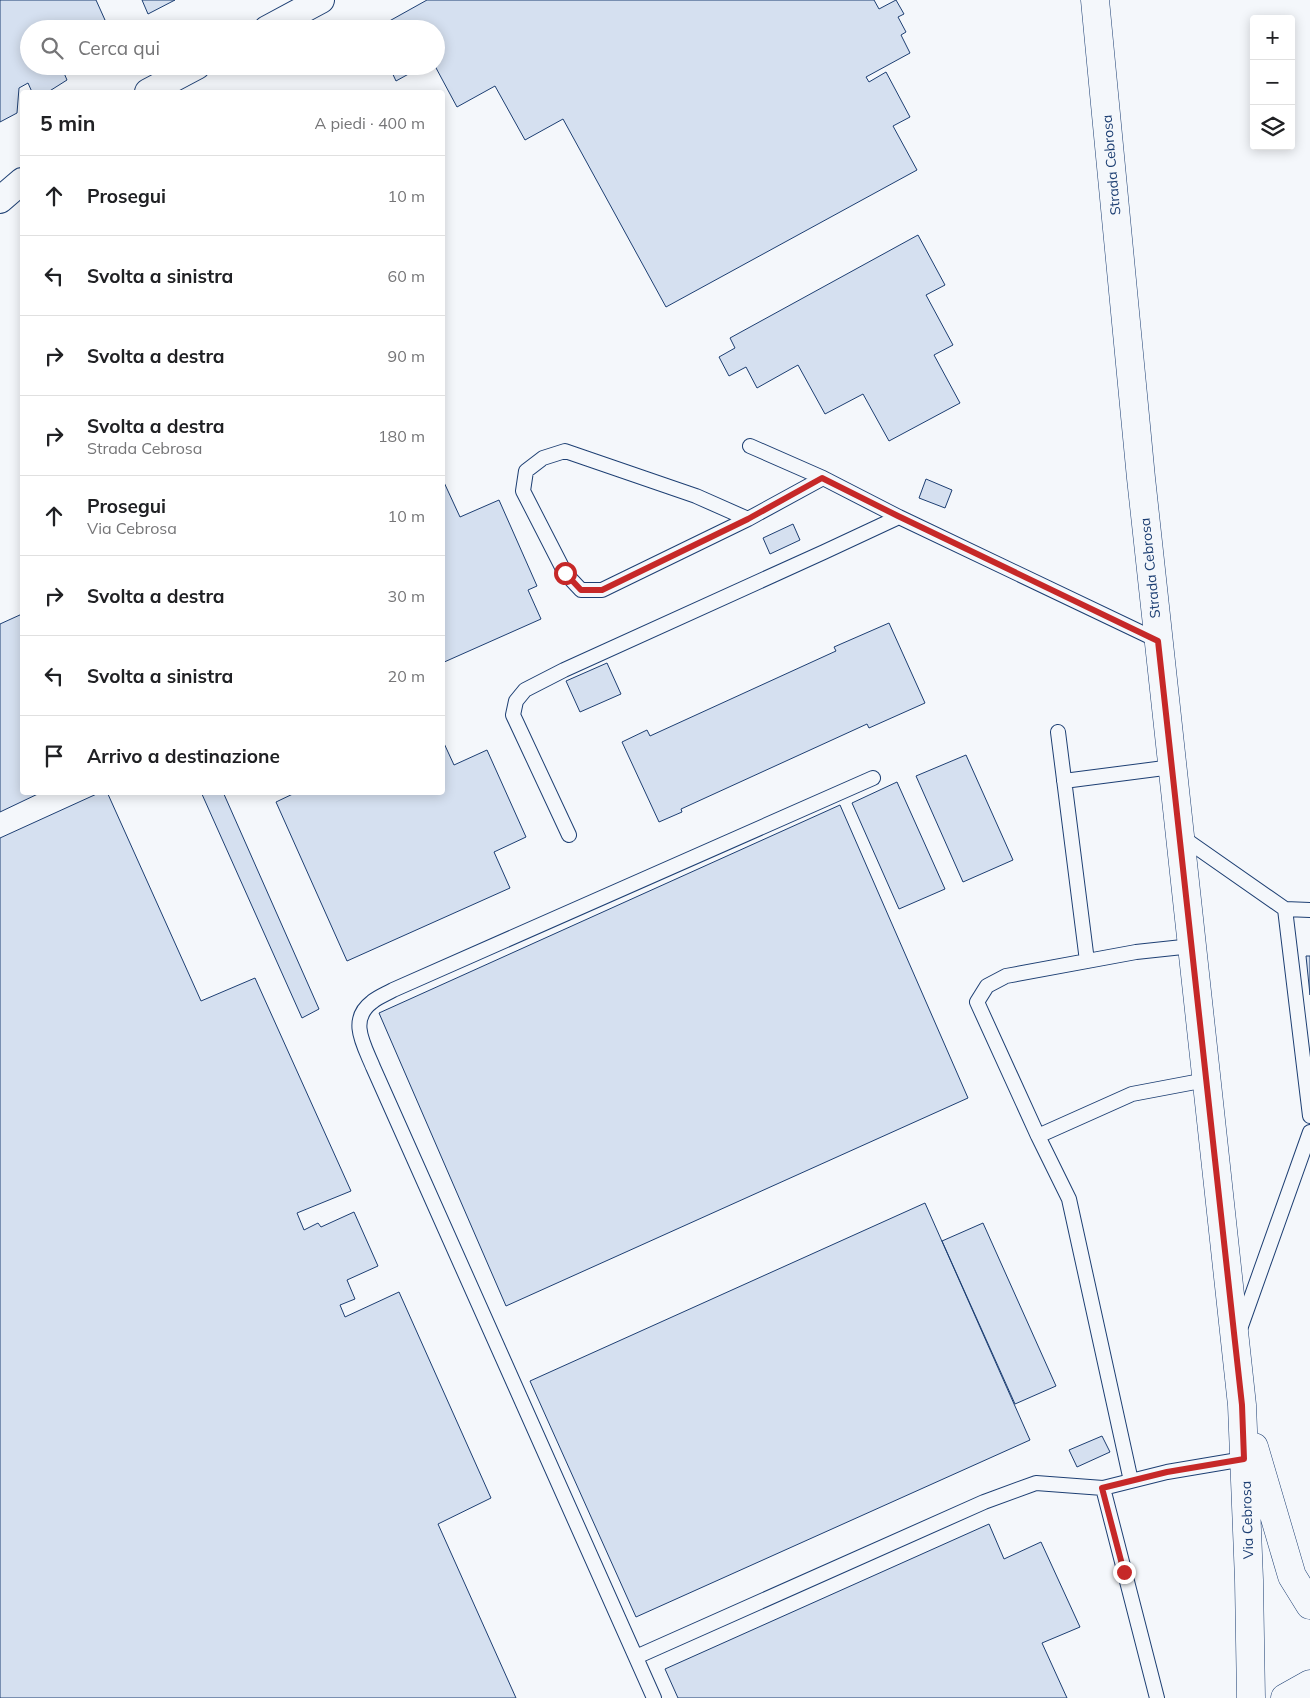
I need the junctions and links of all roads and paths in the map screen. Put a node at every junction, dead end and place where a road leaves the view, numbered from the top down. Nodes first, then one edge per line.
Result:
1 (321, 0) edge
2 (1095, 0) edge
3 (284, 20) edge
4 (180, 75) edge
5 (152, 90) edge
6 (20, 183) edge
7 (0, 200) edge
8 (750, 446) dead end
9 (822, 478) junction
10 (898, 516) junction
11 (748, 519) junction
12 (1158, 641) junction
13 (1058, 732) dead end
14 (1172, 767) junction
15 (872, 778) dead end
16 (1064, 781) junction
17 (569, 835) dead end
18 (1180, 835) junction
19 (1285, 910) junction
20 (1310, 910) edge
21 (1192, 946) junction
22 (1087, 961) junction
23 (1206, 1080) junction
24 (1310, 1116) edge
25 (1310, 1132) edge
26 (1038, 1136) junction
27 (1235, 1342) junction
28 (1242, 1405) junction
29 (1244, 1459) junction
30 (1131, 1481) junction
31 (1102, 1488) junction
32 (1310, 1605) edge
33 (636, 1657) junction
34 (1310, 1684) edge
35 (654, 1698) edge
36 (1157, 1698) edge
37 (1251, 1698) edge
38 (1285, 1698) edge

1 - 3 street
2 - 12 main road, Strada Cebrosa
4 - 5 street
6 - 7 street
8 - 9 lane
9 - 10 lane
9 - 11 lane
10 - 12 lane
10 - 17 lane
11 - 11 lane
12 - 14 main road, Strada Cebrosa
13 - 16 lane
14 - 16 lane
14 - 18 main road, Strada Cebrosa
15 - 33 lane
16 - 22 lane
18 - 19 lane
18 - 21 main road, Strada Cebrosa
19 - 20 lane
19 - 24 lane
21 - 22 lane
21 - 23 main road, Strada Cebrosa
22 - 26 lane
23 - 26 lane
23 - 27 main road, Strada Cebrosa
25 - 27 lane
26 - 30 lane
27 - 28 main road, Strada Cebrosa
28 - 29 main road, Via Cebrosa
28 - 32 main road, Via Cebrosa
29 - 30 lane
29 - 37 main road, Via Cebrosa
30 - 31 lane
31 - 33 lane
31 - 36 lane
33 - 35 lane
34 - 38 main road

